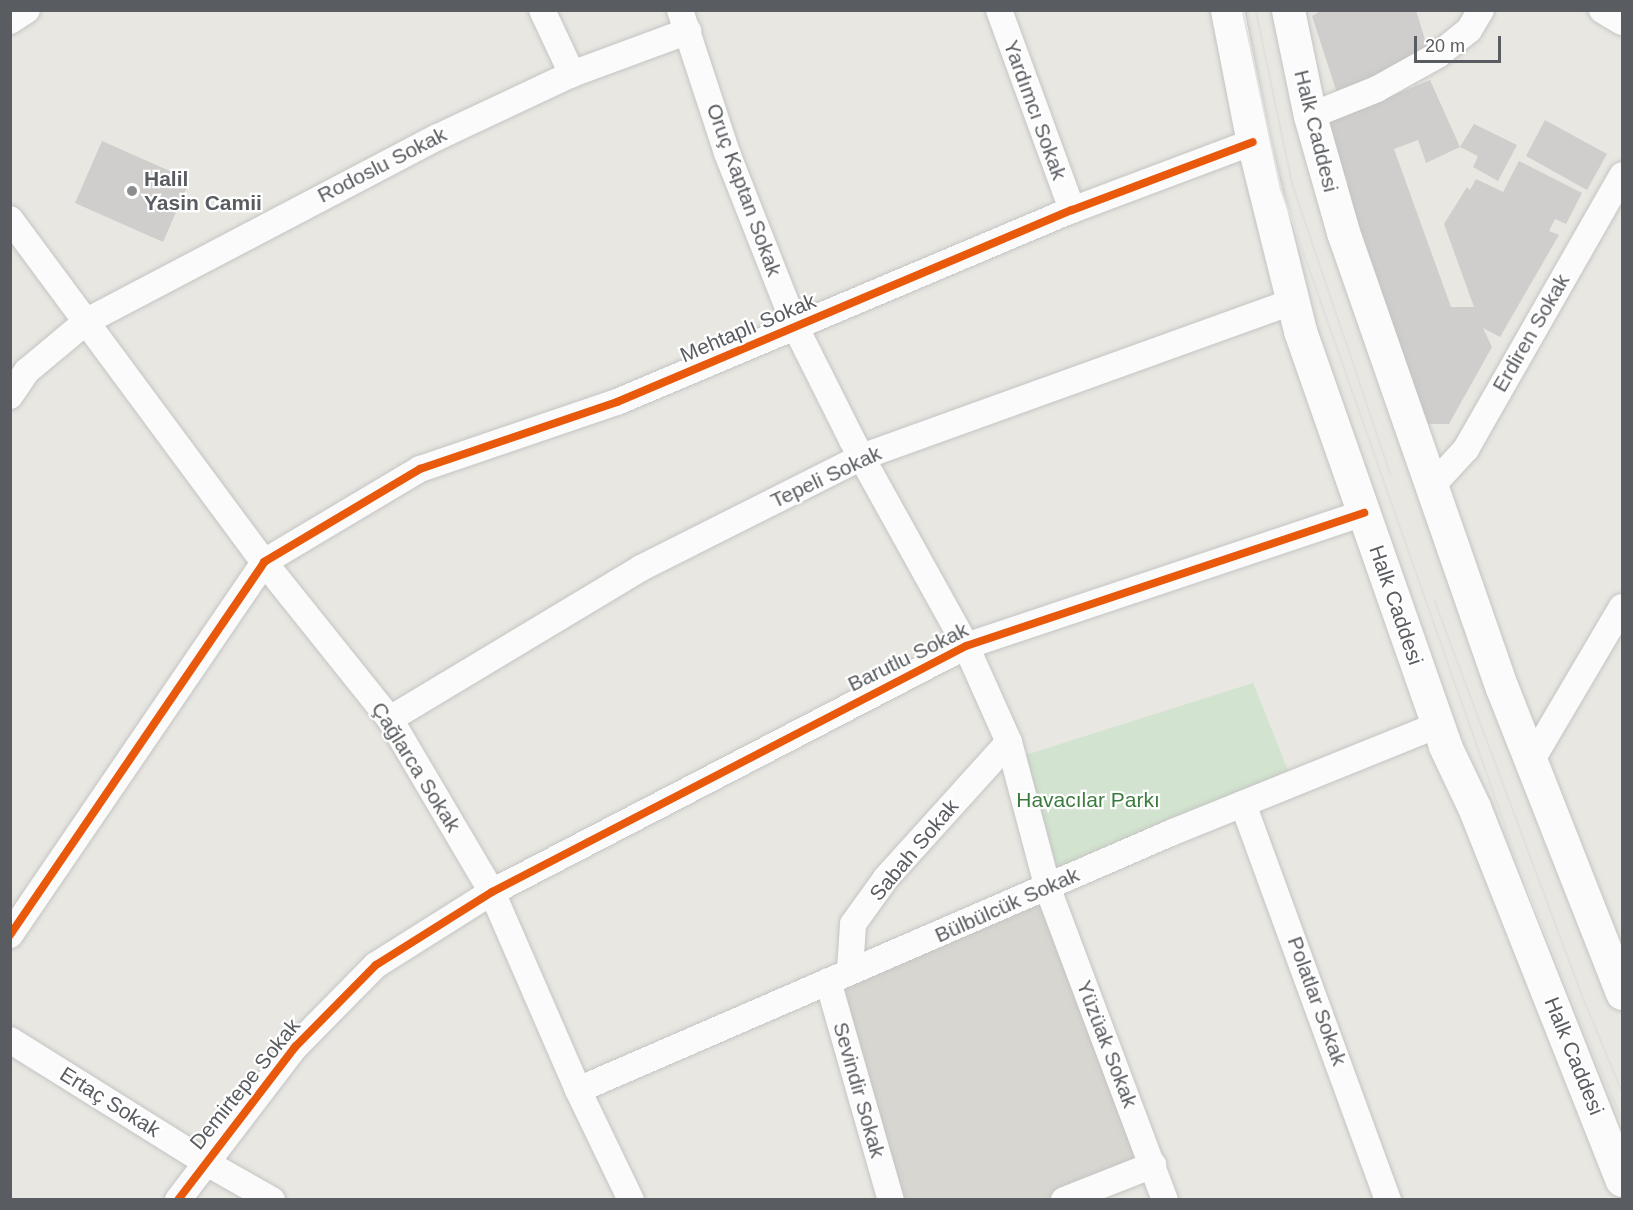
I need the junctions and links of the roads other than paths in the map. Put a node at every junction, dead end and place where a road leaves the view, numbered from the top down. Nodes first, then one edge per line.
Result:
1 (27, 10) edge
2 (542, 10) edge
3 (999, 10) edge
4 (1227, 10) edge
5 (1288, 10) edge
6 (1481, 10) edge
7 (1602, 10) edge
8 (10, 21) edge
9 (684, 21) edge
10 (1623, 22) edge
11 (572, 74) junction
12 (1310, 116) junction
13 (1254, 142) junction
14 (1623, 175) edge
15 (1072, 210) junction
16 (10, 219) edge
17 (1291, 302) junction
18 (87, 321) junction
19 (796, 328) junction
20 (19, 364) edge
21 (10, 396) edge
22 (864, 456) junction
23 (1433, 485) junction
24 (1364, 513) junction
25 (264, 562) junction
26 (1623, 607) edge
27 (966, 646) junction
28 (390, 719) junction
29 (1438, 725) junction
30 (1009, 742) junction
31 (1530, 763) junction
32 (1243, 804) junction
33 (1048, 889) junction
34 (492, 892) junction
35 (10, 936) edge
36 (839, 976) junction
37 (1623, 993) edge
38 (10, 1040) edge
39 (578, 1090) junction
40 (205, 1162) junction
41 (1153, 1165) junction
42 (1623, 1180) edge
43 (178, 1200) edge
44 (272, 1200) edge
45 (631, 1200) edge
46 (891, 1200) edge
47 (1064, 1200) edge
48 (1166, 1200) edge
49 (1388, 1200) edge

1 - 8 street
2 - 11 street
3 - 15 street, Yardımcı Sokak
4 - 13 main road, Halk Caddesi
5 - 12 main road, Halk Caddesi
6 - 12 street
7 - 10 street
9 - 11 street, Rodoslu Sokak
9 - 19 street, Oruç Kaptan Sokak
11 - 18 street, Rodoslu Sokak
12 - 23 main road, Halk Caddesi
13 - 15 street, Mehtaplı Sokak
13 - 17 main road, Halk Caddesi
14 - 23 street, Erdiren Sokak
15 - 19 street, Mehtaplı Sokak
16 - 18 street, Çağlarca Sokak
17 - 22 street, Tepeli Sokak
17 - 24 main road, Halk Caddesi
18 - 20 street, Rodoslu Sokak
18 - 25 street, Çağlarca Sokak
19 - 22 street, Oruç Kaptan Sokak
19 - 25 street, Mehtaplı Sokak
20 - 21 street, Rodoslu Sokak
22 - 27 street, Oruç Kaptan Sokak
22 - 28 street, Tepeli Sokak
23 - 31 main road, Halk Caddesi
24 - 27 street, Barutlu Sokak
24 - 29 main road, Halk Caddesi
25 - 28 street, Çağlarca Sokak
25 - 35 street
26 - 31 street
27 - 30 street, Oruç Kaptan Sokak
27 - 34 street, Barutlu Sokak
28 - 34 street, Çağlarca Sokak
29 - 32 street, Bülbülcük Sokak
29 - 42 main road, Halk Caddesi
30 - 33 street, Oruç Kaptan Sokak
30 - 36 street, Sabah Sokak
31 - 37 main road, Halk Caddesi
32 - 33 street, Bülbülcük Sokak
32 - 49 street, Polatlar Sokak
33 - 36 street, Bülbülcük Sokak
33 - 41 street, Yüzüak Sokak
34 - 39 street, Çağlarca Sokak
34 - 40 street, Demirtepe Sokak
36 - 39 street, Bülbülcük Sokak
36 - 46 street, Sevindir Sokak
38 - 40 street, Ertaç Sokak
39 - 45 street, Çağlarca Sokak
40 - 43 street, Demirtepe Sokak
40 - 44 street, Ertaç Sokak
41 - 47 street
41 - 48 street, Yüzüak Sokak

